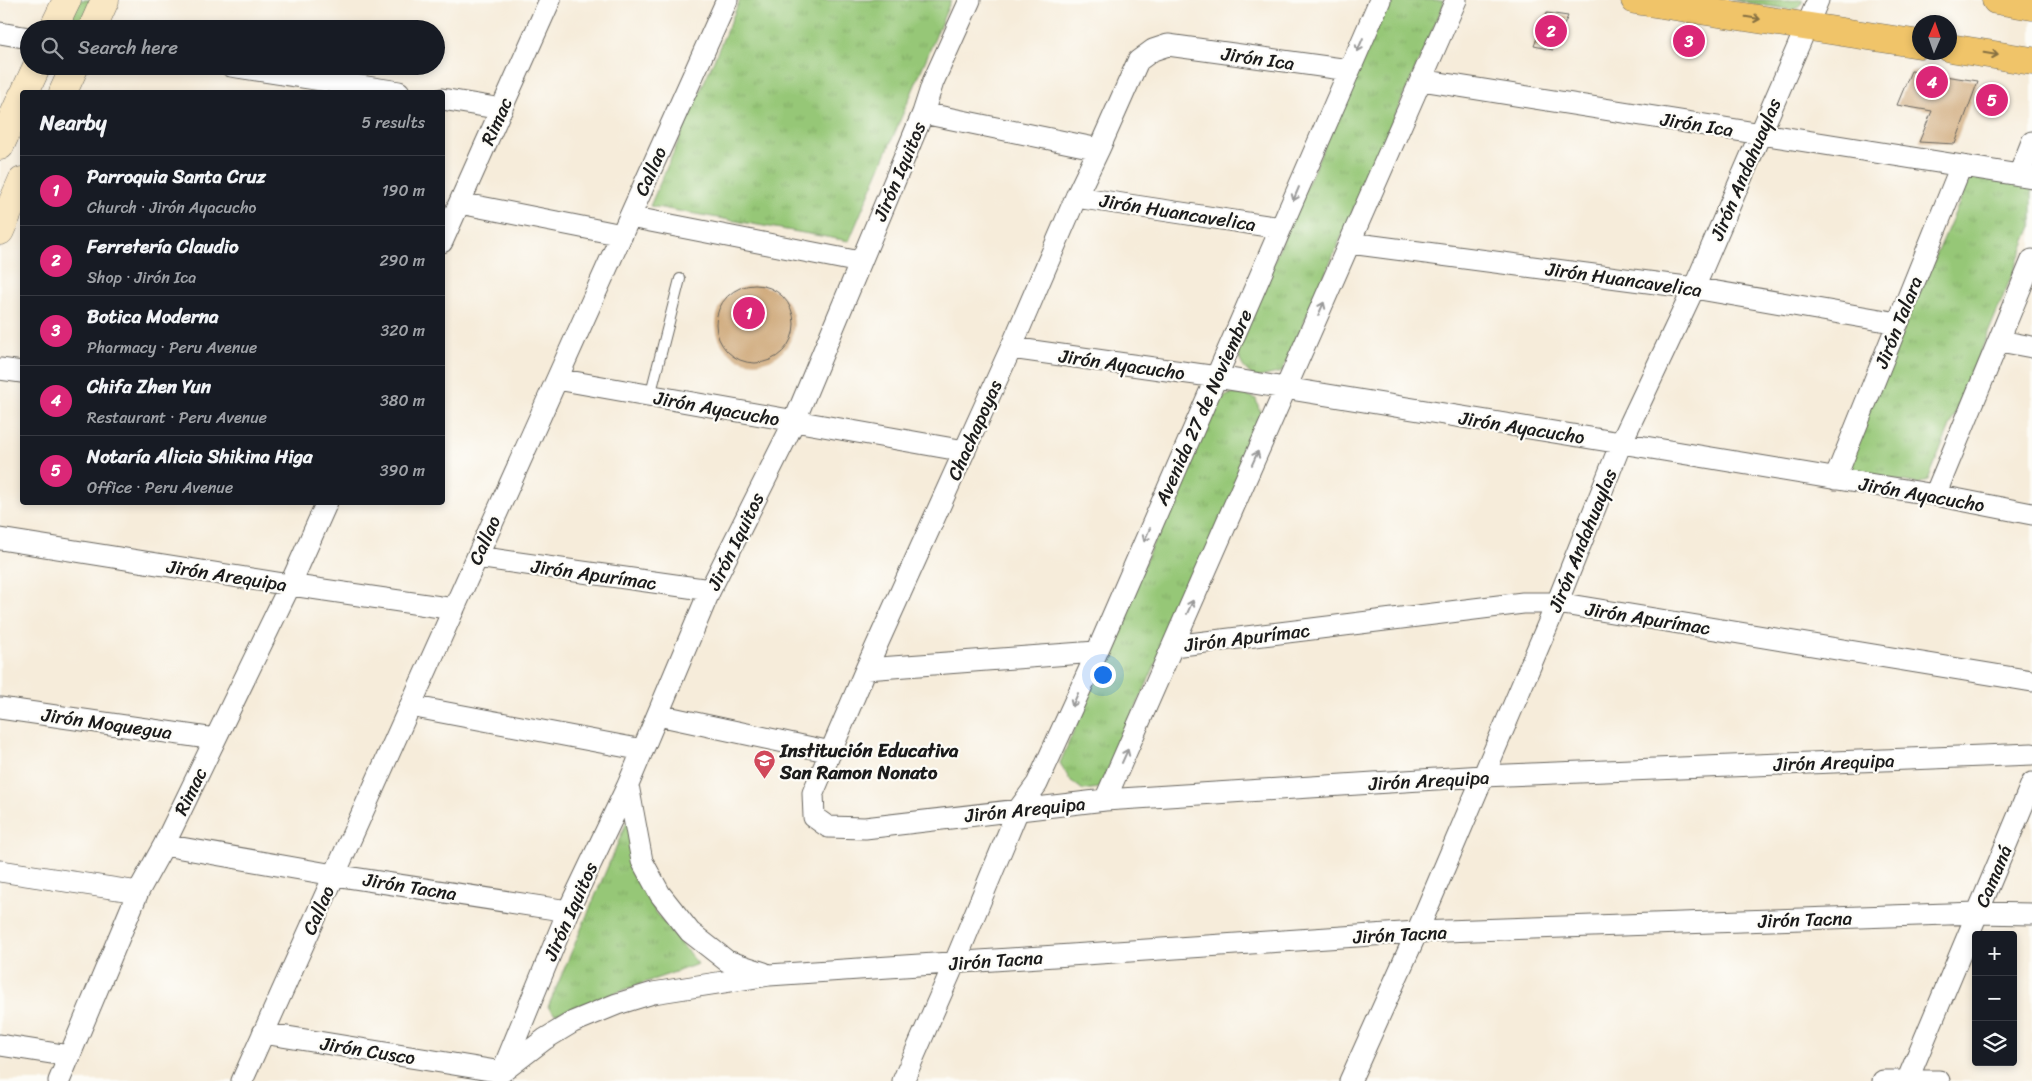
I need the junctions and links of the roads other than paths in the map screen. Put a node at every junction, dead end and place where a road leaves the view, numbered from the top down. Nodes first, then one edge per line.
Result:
1 (67, 0) edge
2 (105, 0) edge
3 (550, 0) edge
4 (727, 0) edge
5 (970, 0) edge
6 (1380, 0) edge
7 (1456, 0) edge
8 (1635, 0) edge
9 (1818, 0) edge
10 (1996, 0) edge
11 (2032, 6) edge
12 (57, 20) edge
13 (96, 20) edge
14 (1806, 26) junction
15 (0, 33) edge
16 (20, 36) edge
17 (1912, 43) edge
18 (1168, 45) joint
19 (1957, 49) edge
20 (2032, 61) edge
21 (1349, 70) junction
22 (32, 75) edge
23 (71, 75) edge
24 (290, 75) edge
25 (1421, 80) junction
26 (26, 90) edge
27 (64, 90) edge
28 (386, 90) edge
29 (445, 100) edge
30 (20, 101) edge
31 (502, 109) junction
32 (923, 113) junction
33 (1759, 134) junction
34 (2032, 142) edge
35 (0, 146) edge
36 (1099, 149) junction
37 (1961, 166) junction
38 (2026, 176) edge
39 (20, 185) edge
40 (1076, 197) junction
41 (460, 203) junction
42 (11, 205) edge
43 (626, 226) junction
44 (1281, 228) junction
45 (0, 231) edge
46 (445, 236) edge
47 (1350, 243) junction
48 (2032, 260) edge
49 (860, 262) junction
50 (680, 279) dead end
51 (1694, 288) junction
52 (1898, 323) junction
53 (2000, 341) junction
54 (2032, 347) edge
55 (1011, 348) junction
56 (0, 369) edge
57 (20, 372) edge
58 (1217, 377) junction
59 (557, 379) junction
60 (1286, 389) junction
61 (650, 396) junction
62 (794, 422) junction
63 (1621, 443) junction
64 (965, 451) junction
65 (1835, 479) junction
66 (1935, 495) junction
67 (326, 505) edge
68 (2032, 514) edge
69 (0, 538) edge
70 (477, 557) junction
71 (290, 585) junction
72 (710, 590) junction
73 (1557, 602) junction
74 (454, 608) junction
75 (1173, 646) junction
76 (1096, 652) junction
77 (866, 669) junction
78 (2032, 681) edge
79 (410, 706) junction
80 (0, 708) edge
81 (658, 715) junction
82 (215, 739) junction
83 (643, 750) junction
84 (831, 752) junction
85 (2032, 754) edge
86 (1483, 776) junction
87 (2032, 782) edge
88 (628, 784) junction
89 (1105, 800) junction
90 (1018, 810) junction
91 (828, 827) joint
92 (164, 844) junction
93 (0, 870) edge
94 (334, 875) junction
95 (138, 892) junction
96 (568, 911) junction
97 (1977, 913) junction
98 (2032, 914) edge
99 (1417, 932) junction
100 (955, 962) junction
101 (769, 975) junction
102 (263, 1033) junction
103 (0, 1045) edge
104 (70, 1056) junction
105 (500, 1076) edge
106 (59, 1081) edge
107 (242, 1081) edge
108 (903, 1081) edge
109 (1350, 1081) edge
110 (1883, 1081) edge
111 (1907, 1081) edge
112 (1939, 1081) edge

1 - 12 main road
2 - 13 main road
3 - 31 street, Rimac
4 - 43 street, Callao
5 - 32 street, Jirón Iquitos
6 -> 21 street, Avenida 27 de Noviembre
7 - 25 street
8 -> 14 main road
9 - 14 street, Jirón Andahuaylas
10 - 11 main road
14 - 17 main road
14 - 33 street, Jirón Andahuaylas
15 - 16 street
18 - 21 street, Jirón Ica
18 - 36 street, Chachapoyas
19 -> 20 main road
21 -> 44 street, Avenida 27 de Noviembre
22 - 26 main road
23 - 27 main road
24 - 28 street
25 - 33 street, Jirón Ica
25 - 47 street
29 - 31 street
30 - 35 main road
31 - 41 street, Rimac
32 - 36 street
32 - 49 street, Jirón Iquitos
33 - 37 street, Jirón Ica
33 - 51 street, Jirón Andahuaylas
34 - 38 street
36 - 40 street, Chachapoyas
37 - 38 street, Jirón Ica
37 - 52 street, Jirón Talara
39 - 42 main road
40 - 44 street, Jirón Huancavelica
40 - 55 street, Chachapoyas
41 - 43 street
41 - 46 street, Rimac
42 - 45 main road
43 - 49 street
43 - 59 street, Callao
44 - 58 street, Avenida 27 de Noviembre
47 - 51 street, Jirón Huancavelica
60 -> 47 street
48 - 53 street
49 - 62 street, Jirón Iquitos
50 - 61 lane
51 - 52 street, Jirón Huancavelica
51 - 63 street, Jirón Andahuaylas
52 - 65 street, Jirón Talara
53 - 54 street
53 - 66 street
55 - 58 street, Jirón Ayacucho
55 - 64 street, Chachapoyas
56 - 57 street
58 - 60 street, Jirón Ayacucho
58 -> 76 street, Avenida 27 de Noviembre
59 - 61 street, Jirón Ayacucho
59 - 70 street, Callao
60 - 63 street, Jirón Ayacucho
75 -> 60 street
61 - 62 street, Jirón Ayacucho
62 - 64 street, Jirón Ayacucho
62 - 72 street, Jirón Iquitos
63 - 65 street, Jirón Ayacucho
63 - 73 street, Jirón Andahuaylas
64 - 77 street, Chachapoyas
65 - 66 street, Jirón Ayacucho
66 - 68 street, Jirón Ayacucho
67 - 71 street, Rimac
69 - 71 street, Jirón Arequipa
70 - 72 street, Jirón Apurímac
70 - 74 street, Callao
71 - 74 street, Jirón Arequipa
71 - 82 street, Rimac
72 - 81 street, Jirón Iquitos
73 - 75 street, Jirón Apurímac
73 - 78 street, Jirón Apurímac
73 - 86 street, Jirón Andahuaylas
74 - 79 street, Callao
89 -> 75 street
76 - 77 street
76 -> 90 street, Avenida 27 de Noviembre
77 - 84 street, Chachapoyas
79 - 83 street
79 - 94 street, Callao
80 - 82 street, Jirón Moquegua
81 - 83 street, Jirón Iquitos
81 - 84 street
82 - 92 street, Rimac
83 - 88 street, Jirón Iquitos
84 - 91 street, Chachapoyas
85 - 86 street, Jirón Arequipa
86 - 89 street, Jirón Arequipa
86 - 99 street, Jirón Andahuaylas
87 - 97 street, Camaná
88 - 96 street, Jirón Iquitos
88 - 101 street, Jirón Tacna
89 - 90 street, Jirón Arequipa
90 - 91 street, Jirón Arequipa
90 - 100 street, Avenida 27 de Noviembre
92 - 94 street, Jirón Tacna
92 - 95 street, Rimac
93 - 95 street
94 - 96 street, Jirón Tacna
94 - 102 street, Callao
95 - 104 street, Rimac
96 - 105 street, Jirón Iquitos
97 - 98 street, Jirón Tacna
97 - 99 street, Jirón Tacna
97 - 111 street, Camaná
99 - 100 street, Jirón Tacna
99 - 109 street, Jirón Andahuaylas
100 - 101 street, Jirón Tacna
100 - 108 street, Avenida 27 de Noviembre
101 - 105 street, Jirón Tacna
102 - 105 street, Jirón Cusco
102 - 107 street, Callao
103 - 104 street
104 - 106 street, Rimac
110 - 111 street
111 - 112 street

